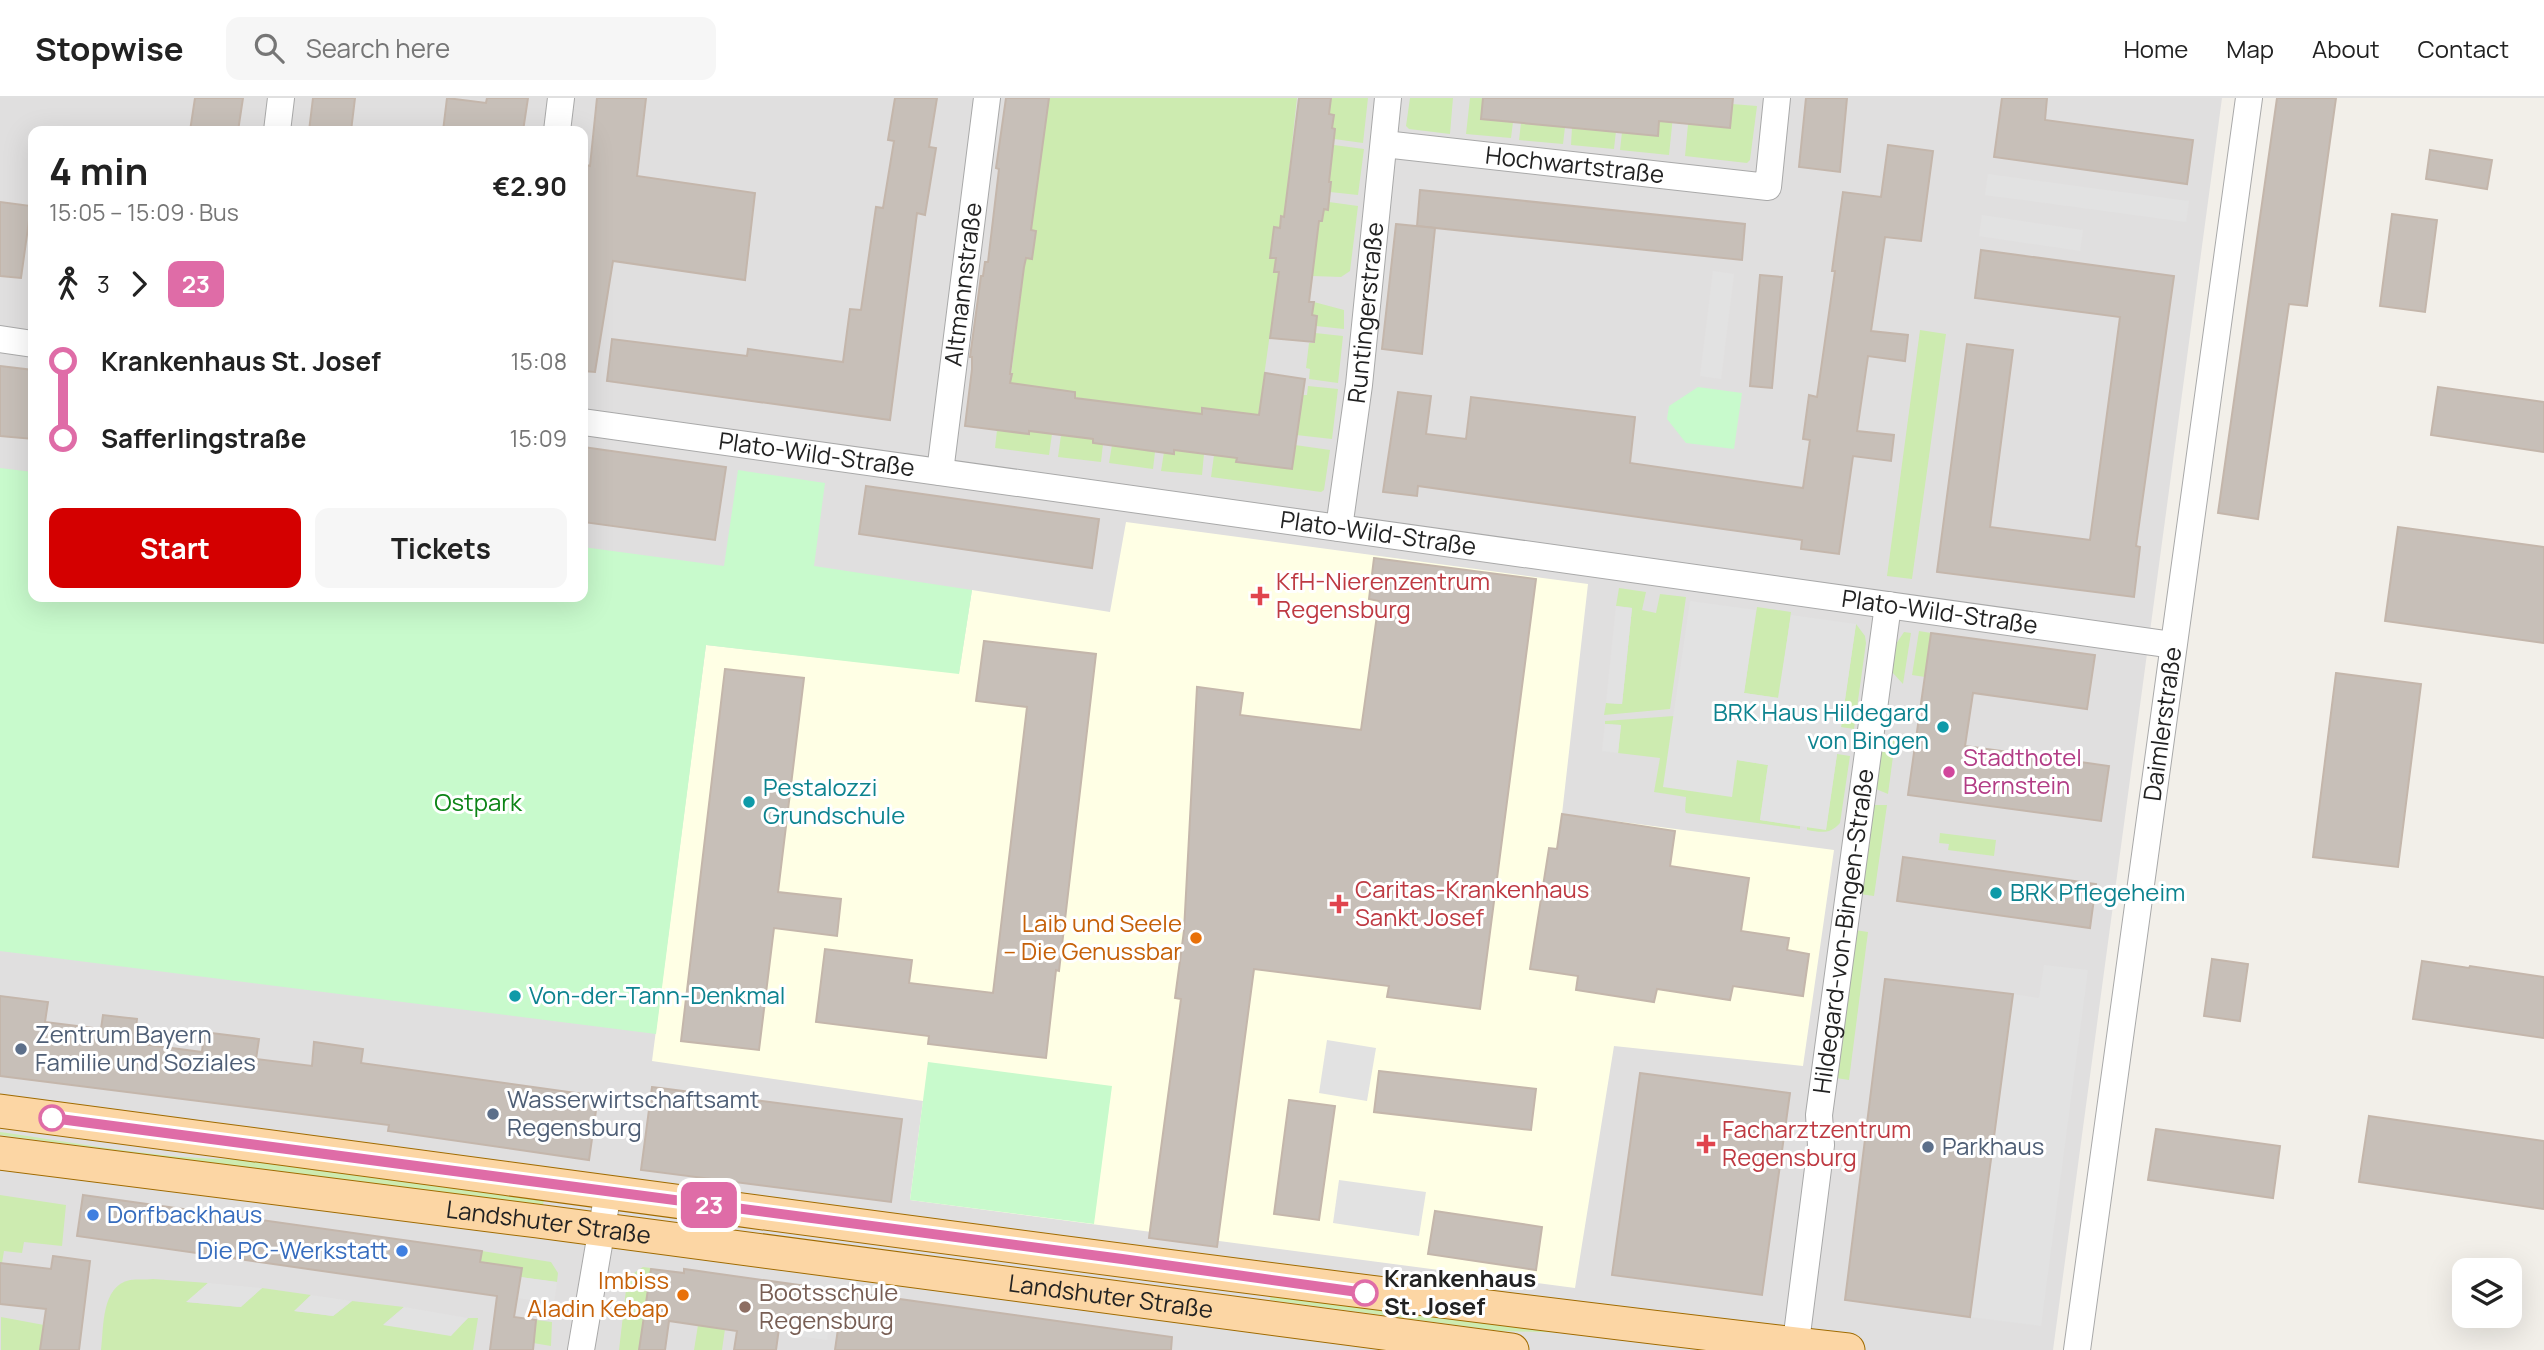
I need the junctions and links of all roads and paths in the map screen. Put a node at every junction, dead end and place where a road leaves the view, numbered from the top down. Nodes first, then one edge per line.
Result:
1 (281, 98) edge
2 (561, 98) edge
3 (987, 98) edge
4 (1388, 98) edge
5 (1777, 98) edge
6 (2249, 98) edge
7 (278, 126) edge
8 (558, 126) edge
9 (1384, 144) junction
10 (0, 339) edge
11 (28, 343) edge
12 (588, 423) edge
13 (940, 472) junction
14 (1339, 528) junction
15 (1888, 605) junction
16 (2173, 645) junction
17 (0, 1111) edge
18 (0, 1153) edge
19 (608, 1192) junction
20 (602, 1230) junction
21 (1795, 1347) edge
22 (581, 1350) edge
23 (1512, 1350) edge
24 (1848, 1350) edge
25 (2077, 1350) edge

1 - 7 street
2 - 8 street
3 - 13 street, Altmannstraße
4 - 9 street, Runtingerstraße
5 - 9 street, Hochwartstraße
6 - 16 street, Daimlerstraße
9 - 14 street, Runtingerstraße
10 - 11 street
12 - 13 street, Plato-Wild-Straße
13 - 14 street, Plato-Wild-Straße
14 - 15 street, Plato-Wild-Straße
15 - 16 street, Plato-Wild-Straße
15 - 21 street, Hildegard-von-Bingen-Straße
16 - 25 street, Daimlerstraße
17 - 19 main road, Landshuter Straße
18 - 20 main road, Landshuter Straße
19 - 20 street
19 - 21 main road, Landshuter Straße
20 - 22 street
20 - 23 main road, Landshuter Straße
21 - 24 main road, Landshuter Straße

